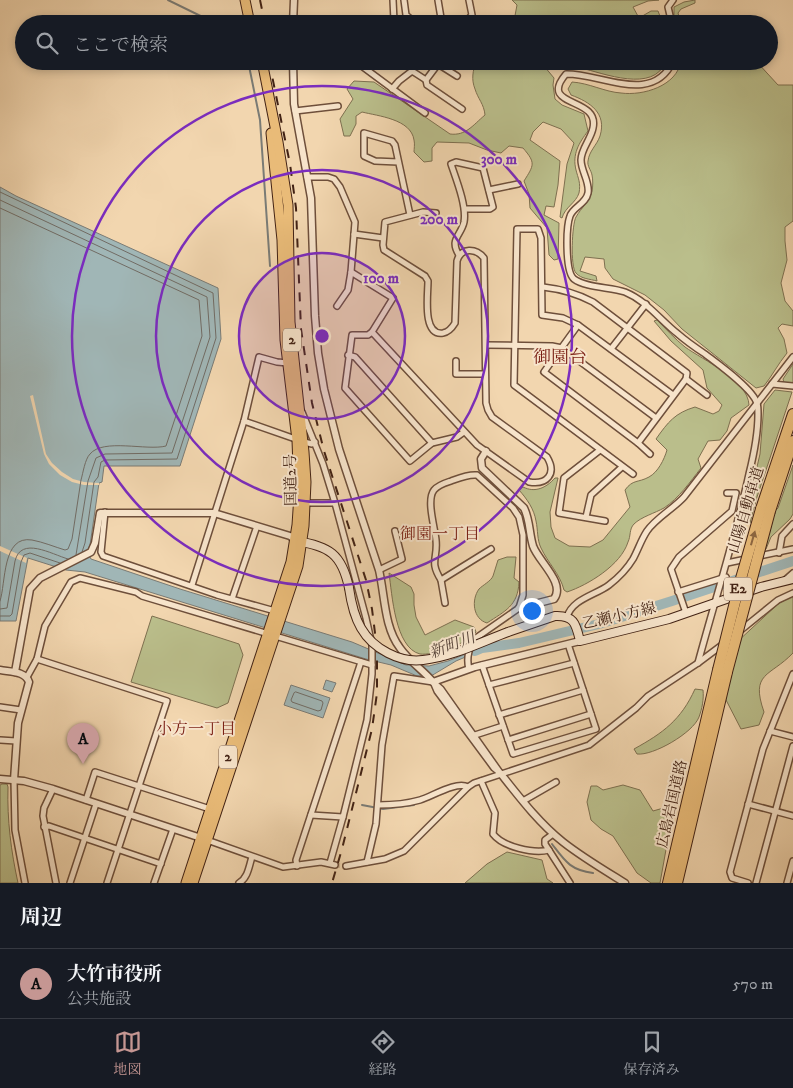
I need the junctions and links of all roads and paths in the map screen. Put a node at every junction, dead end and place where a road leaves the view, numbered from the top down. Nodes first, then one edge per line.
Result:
1 (245, 0) edge
2 (249, 0) edge
3 (294, 0) edge
4 (394, 0) edge
5 (404, 0) edge
6 (438, 0) edge
7 (469, 0) edge
8 (673, 0) edge
9 (249, 15) edge
10 (251, 15) edge
11 (293, 15) edge
12 (394, 15) edge
13 (407, 15) edge
14 (440, 15) edge
15 (472, 15) edge
16 (670, 15) edge
17 (260, 70) edge
18 (264, 70) edge
19 (293, 70) edge
20 (367, 70) edge
21 (434, 70) edge
22 (448, 70) edge
23 (667, 70) edge
24 (457, 76) dead end
25 (426, 80) junction
26 (392, 89) junction
27 (338, 106) dead end
28 (462, 109) dead end
29 (295, 111) junction
30 (425, 113) dead end
31 (398, 162) junction
32 (307, 177) junction
33 (518, 184) dead end
34 (489, 190) junction
35 (464, 208) junction
36 (436, 212) dead end
37 (410, 215) junction
38 (354, 234) junction
39 (383, 238) junction
40 (459, 255) junction
41 (351, 272) junction
42 (543, 287) junction
43 (646, 304) junction
44 (337, 306) dead end
45 (578, 325) junction
46 (627, 327) junction
47 (372, 332) junction
48 (486, 345) junction
49 (514, 345) junction
50 (562, 348) junction
51 (611, 349) junction
52 (348, 355) junction
53 (793, 357) edge
54 (456, 361) dead end
55 (288, 363) junction
56 (485, 374) junction
57 (686, 379) junction
58 (772, 384) junction
59 (793, 386) edge
60 (707, 394) dead end
61 (673, 395) junction
62 (757, 403) junction
63 (300, 408) junction
64 (793, 414) edge
65 (656, 418) junction
66 (244, 421) junction
67 (464, 432) junction
68 (300, 441) junction
69 (793, 441) edge
70 (315, 442) junction
71 (432, 443) junction
72 (638, 443) junction
73 (600, 450) junction
74 (486, 452) junction
75 (650, 454) dead end
76 (622, 467) junction
77 (633, 474) dead end
78 (727, 493) dead end
79 (306, 503) junction
80 (336, 504) junction
81 (766, 510) junction
82 (105, 512) junction
83 (214, 513) junction
84 (586, 517) junction
85 (605, 521) dead end
86 (793, 524) edge
87 (257, 526) junction
88 (395, 531) dead end
89 (299, 541) junction
90 (491, 549) dead end
91 (793, 550) edge
92 (780, 553) junction
93 (726, 563) junction
94 (379, 570) junction
95 (793, 573) edge
96 (723, 578) junction
97 (793, 579) edge
98 (441, 580) junction
99 (784, 581) junction
100 (192, 585) junction
101 (679, 593) junction
102 (793, 593) edge
103 (232, 600) junction
104 (716, 600) junction
105 (445, 603) dead end
106 (519, 608) junction
107 (685, 611) junction
108 (277, 614) junction
109 (567, 617) junction
110 (272, 634) junction
111 (579, 639) junction
112 (568, 644) junction
113 (37, 659) junction
114 (362, 662) junction
115 (372, 663) junction
116 (574, 663) junction
117 (698, 663) junction
118 (482, 665) junction
119 (468, 667) junction
120 (0, 670) edge
121 (16, 672) junction
122 (793, 674) edge
123 (27, 677) junction
124 (431, 679) junction
125 (489, 685) junction
126 (583, 690) junction
127 (0, 707) edge
128 (22, 710) junction
129 (591, 714) junction
130 (499, 715) junction
131 (503, 726) junction
132 (707, 730) junction
133 (770, 731) junction
134 (475, 735) junction
135 (793, 737) edge
136 (0, 740) edge
137 (508, 740) junction
138 (16, 741) junction
139 (793, 746) edge
140 (501, 774) junction
141 (0, 779) edge
142 (14, 780) junction
143 (482, 781) junction
144 (556, 782) dead end
145 (139, 787) junction
146 (468, 787) junction
147 (53, 789) junction
148 (86, 800) junction
149 (523, 801) junction
150 (96, 804) junction
151 (748, 804) junction
152 (378, 805) junction
153 (210, 809) junction
154 (776, 812) junction
155 (130, 815) junction
156 (311, 815) junction
157 (793, 816) edge
158 (343, 818) junction
159 (44, 827) junction
160 (173, 830) junction
161 (553, 834) junction
162 (85, 838) junction
163 (204, 839) junction
164 (118, 849) junction
165 (549, 850) junction
166 (252, 857) junction
167 (793, 861) edge
168 (367, 862) junction
169 (161, 864) junction
170 (297, 866) junction
171 (346, 866) tunnel mouth
172 (25, 883) edge
173 (56, 883) edge
174 (70, 883) edge
175 (107, 883) edge
176 (154, 883) edge
177 (186, 883) edge
178 (193, 883) edge
179 (238, 883) edge
180 (570, 883) edge
181 (624, 883) edge
182 (668, 883) edge
183 (677, 883) edge
184 (748, 883) edge
185 (756, 883) edge
186 (787, 883) edge

1 - 9 highway
2 - 10 highway
3 - 11 street
4 - 12 street
5 - 13 street
6 - 14 street
7 - 15 street
8 - 16 street
17 - 55 highway, 国道2号 / 2
18 - 63 highway, 国道2号 / 2
19 - 29 street
20 - 26 street
21 - 25 street
22 - 24 street
23 - 43 street
25 - 26 street
25 - 28 street
26 - 30 street
27 - 29 street
29 - 32 street
31 - 31 street
31 - 37 street
32 - 38 street
32 - 94 street
33 - 34 street
34 - 35 street
34 - 35 street
35 - 40 street
36 - 37 street
37 - 39 street
38 - 39 street
38 - 41 street
39 - 40 street
40 - 48 street
41 - 44 street
41 - 47 street
42 - 45 street
42 - 46 street
42 - 49 street
43 - 46 street
43 - 62 street
45 - 50 street
45 - 51 street
46 - 51 street
46 - 57 street
47 - 52 street
47 - 67 street
48 - 49 street
48 - 56 street
49 - 50 street
49 - 73 street
50 - 65 street
50 - 72 street
51 - 61 street
52 - 71 street
52 - 71 street
53 - 58 street
54 - 56 street
55 - 66 street
55 - 68 highway, 国道2号 / 2
56 - 74 street
57 - 60 street
57 - 61 street
58 - 59 street
58 - 62 street
61 - 65 street
62 - 93 street
62 - 109 street
63 - 68 highway, 国道2号 / 2
63 - 70 street
64 - 81 highway, 山陽自動車道 / E2
65 - 72 street
66 - 68 street
66 - 83 street
67 - 71 street
67 - 74 street
68 - 70 street
68 - 79 highway, 国道2号 / 2
68 - 89 highway, 国道2号 / 2
69 - 81 highway, 山陽自動車道 / E2
70 - 80 street
72 - 75 street
73 - 76 street
73 - 84 street
74 - 106 street
76 - 77 street
76 - 84 street
78 - 101 street
79 - 80 street
79 - 89 highway, 国道2号 / 2
80 - 115 street
132 -> 81 highway, 山陽自動車道 / E2, bridge
81 - 132 highway, 山陽自動車道 / E2, bridge
82 - 83 street
82 - 100 street
82 - 121 street
83 - 87 street
83 - 100 street
84 - 85 street
86 - 92 street
87 - 89 street
87 - 103 street
88 - 94 street
89 - 108 highway, 国道2号 / 2
89 - 109 main road, 乙瀬小方線, bridge
90 - 98 street
91 - 92 street
92 - 93 street
93 - 96 street
94 - 124 street
95 - 99 street
96 - 101 street
96 - 104 street
97 - 99 main road, 乙瀬小方線
98 - 105 street
98 - 106 street
99 - 104 main road, 乙瀬小方線
100 - 103 street
101 - 107 street
102 - 117 street
103 - 108 street
104 - 107 main road, 乙瀬小方線
104 - 117 street
106 - 119 street
107 - 111 main road, 乙瀬小方線
108 - 110 highway, 国道2号 / 2
109 - 111 main road, 乙瀬小方線
110 - 113 street
110 - 114 street
110 - 153 highway, 国道2号 / 2
110 - 163 highway, 国道2号 / 2
111 - 112 street
112 - 116 street
112 - 118 street
113 - 123 street
113 - 145 street
114 - 115 street
114 - 156 street
115 - 158 street
116 - 125 street
116 - 126 street
117 - 140 street
118 - 119 street
118 - 125 street
119 - 124 street
120 - 121 street
121 - 123 street
122 - 133 street
123 - 128 street
124 - 134 street
124 - 140 street
124 - 152 street
125 - 130 street
126 - 129 street
126 - 130 street
127 - 128 street
128 - 138 street
129 - 137 street
129 - 137 street
130 - 131 street
131 - 134 street
131 - 137 street
132 - 182 highway, 広島岩国道路 / E2
132 - 183 highway, 広島岩国道路 / E2
133 - 135 street
133 - 151 street
134 - 140 street
136 - 138 street
138 - 142 street
139 - 154 street
140 - 143 street
140 - 149 street
141 - 142 street
142 - 147 street
142 - 172 street
143 - 146 street
143 - 165 street
144 - 149 street
145 - 148 street
145 - 153 street
145 - 155 street
146 - 152 street
146 - 168 street
147 - 148 street
147 - 159 street
148 - 150 street
149 - 161 street
150 - 155 street
150 - 162 street
151 - 154 street
151 - 184 street
152 - 168 street
153 - 163 highway, 国道2号 / 2
154 - 157 street
154 - 185 street
155 - 160 street
155 - 164 street
156 - 158 street
156 - 170 street
158 - 170 street
159 - 162 street
159 - 173 street
160 - 163 street
160 - 169 street
161 - 165 street
161 - 181 street
162 - 164 street
162 - 174 street
163 - 166 street
163 - 177 highway, 国道2号 / 2
163 - 178 highway, 国道2号 / 2
164 - 169 street
164 - 175 street
165 - 180 street
166 - 170 street
166 - 179 street
167 - 186 street
168 - 171 street
169 - 176 street

